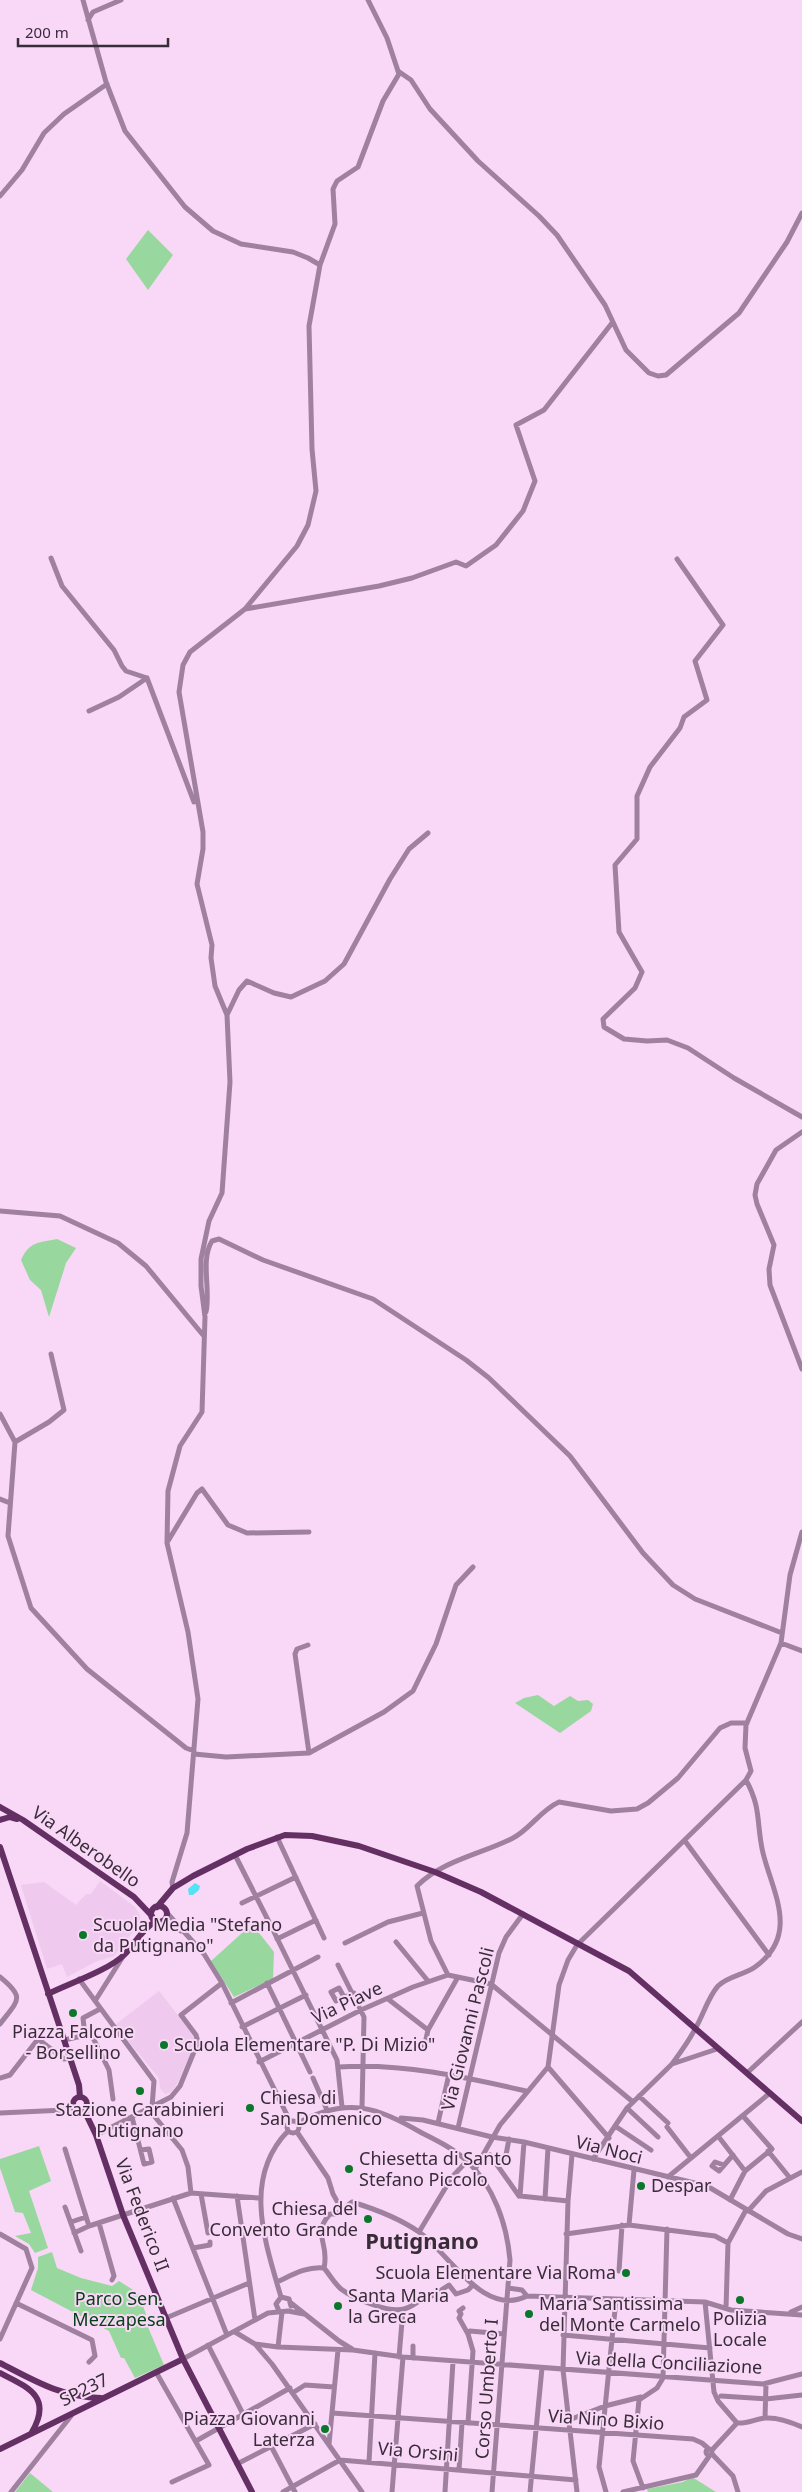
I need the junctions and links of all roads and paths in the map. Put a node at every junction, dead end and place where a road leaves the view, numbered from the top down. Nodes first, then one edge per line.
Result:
1 (83, 0) edge
2 (121, 0) edge
3 (368, 0) edge
4 (88, 20) junction
5 (398, 71) junction
6 (107, 84) junction
7 (0, 196) edge
8 (802, 213) edge
9 (320, 265) junction
10 (612, 323) junction
11 (51, 558) dead end
12 (677, 559) dead end
13 (245, 609) junction
14 (147, 678) junction
15 (89, 711) dead end
16 (200, 816) junction
17 (428, 833) dead end
18 (227, 1015) junction
19 (802, 1117) edge
20 (802, 1132) edge
21 (0, 1211) edge
22 (205, 1317) junction
23 (203, 1335) junction
24 (51, 1354) dead end
25 (802, 1369) edge
26 (0, 1414) edge
27 (15, 1442) junction
28 (0, 1499) edge
29 (10, 1503) junction
30 (309, 1532) dead end
31 (802, 1532) edge
32 (167, 1543) junction
33 (472, 1567) dead end
34 (782, 1633) junction
35 (781, 1644) junction
36 (308, 1645) dead end
37 (802, 1651) edge
38 (747, 1722) junction
39 (194, 1752) junction
40 (309, 1753) junction
41 (746, 1780) junction
42 (0, 1807) edge
43 (0, 1820) edge
44 (25, 1822) junction
45 (278, 1837) junction
46 (685, 1841) junction
47 (0, 1847) edge
48 (235, 1855) junction
49 (435, 1872) junction
50 (296, 1877) junction
51 (171, 1891) junction
52 (256, 1896) junction
53 (134, 1897) junction
54 (242, 1903) dead end
55 (156, 1907) junction
56 (166, 1911) junction
57 (423, 1913) junction
58 (524, 1914) junction
59 (157, 1920) junction
60 (316, 1920) junction
61 (269, 1922) dead end
62 (272, 1928) dead end
63 (185, 1934) junction
64 (324, 1938) dead end
65 (278, 1939) junction
66 (396, 1942) dead end
67 (345, 1943) dead end
68 (577, 1945) junction
69 (124, 1955) junction
70 (769, 1955) junction
71 (318, 1957) dead end
72 (338, 1964) dead end
73 (293, 1970) junction
74 (448, 1975) junction
75 (0, 1977) edge
76 (458, 1977) junction
77 (79, 1979) junction
78 (428, 1981) junction
79 (222, 1983) junction
80 (267, 1984) junction
81 (491, 1984) junction
82 (354, 1993) junction
83 (48, 1994) junction
84 (306, 1995) junction
85 (344, 1998) dead end
86 (388, 1999) junction
87 (94, 2001) junction
88 (231, 2003) junction
89 (279, 2008) junction
90 (100, 2009) junction
91 (361, 2010) junction
92 (802, 2022) edge
93 (0, 2024) edge
94 (242, 2027) junction
95 (322, 2029) junction
96 (428, 2030) junction
97 (695, 2030) junction
98 (552, 2034) junction
99 (85, 2036) junction
100 (64, 2040) junction
101 (295, 2043) junction
102 (424, 2048) dead end
103 (717, 2049) junction
104 (70, 2058) junction
105 (259, 2062) junction
106 (672, 2064) junction
107 (364, 2066) junction
108 (339, 2067) junction
109 (548, 2067) junction
110 (747, 2073) junction
111 (449, 2074) junction
112 (0, 2078) edge
113 (470, 2078) junction
114 (526, 2091) junction
115 (770, 2093) junction
116 (639, 2096) junction
117 (80, 2097) junction
118 (113, 2099) dead end
119 (633, 2102) junction
120 (74, 2107) junction
121 (152, 2107) junction
122 (342, 2107) junction
123 (362, 2108) junction
124 (628, 2108) junction
125 (84, 2110) junction
126 (327, 2110) junction
127 (0, 2113) edge
128 (743, 2116) junction
129 (132, 2117) junction
130 (398, 2118) junction
131 (290, 2121) junction
132 (802, 2121) edge
133 (298, 2123) junction
134 (438, 2123) junction
135 (615, 2126) junction
136 (458, 2128) junction
137 (288, 2131) junction
138 (297, 2132) junction
139 (96, 2135) junction
140 (718, 2136) junction
141 (492, 2137) junction
142 (658, 2137) dead end
143 (609, 2138) junction
144 (509, 2139) junction
145 (524, 2142) junction
146 (548, 2148) junction
147 (65, 2149) dead end
148 (141, 2150) dead end
149 (651, 2150) dead end
150 (770, 2150) junction
151 (490, 2155) dead end
152 (572, 2155) junction
153 (733, 2155) junction
154 (691, 2158) junction
155 (593, 2160) junction
156 (467, 2161) junction
157 (497, 2164) junction
158 (724, 2165) dead end
159 (475, 2169) junction
160 (634, 2170) junction
161 (745, 2171) junction
162 (802, 2172) edge
163 (668, 2177) junction
164 (790, 2178) junction
165 (191, 2193) junction
166 (201, 2194) junction
167 (237, 2196) junction
168 (520, 2196) junction
169 (173, 2198) junction
170 (259, 2198) junction
171 (544, 2199) junction
172 (730, 2200) junction
173 (568, 2201) junction
174 (65, 2207) dead end
175 (342, 2210) junction
176 (747, 2210) junction
177 (123, 2215) junction
178 (86, 2217) junction
179 (71, 2222) junction
180 (99, 2223) junction
181 (622, 2225) junction
182 (629, 2225) junction
183 (89, 2226) junction
184 (667, 2229) junction
185 (419, 2232) junction
186 (74, 2233) junction
187 (208, 2233) dead end
188 (0, 2234) edge
189 (566, 2234) junction
190 (802, 2239) edge
191 (210, 2242) dead end
192 (728, 2243) junction
193 (193, 2248) junction
194 (81, 2251) dead end
195 (324, 2268) junction
196 (619, 2271) dead end
197 (112, 2280) dead end
198 (277, 2282) junction
199 (249, 2283) junction
200 (473, 2284) junction
201 (508, 2288) junction
202 (527, 2296) junction
203 (281, 2297) junction
204 (213, 2299) junction
205 (564, 2299) junction
206 (616, 2300) junction
207 (507, 2301) junction
208 (664, 2301) junction
209 (705, 2302) junction
210 (16, 2303) junction
211 (291, 2303) junction
212 (276, 2304) junction
213 (463, 2308) dead end
214 (726, 2308) junction
215 (802, 2308) edge
216 (402, 2310) junction
217 (283, 2311) junction
218 (268, 2313) junction
219 (790, 2313) junction
220 (304, 2314) junction
221 (802, 2315) edge
222 (166, 2318) junction
223 (255, 2320) junction
224 (234, 2332) junction
225 (468, 2334) junction
226 (504, 2334) junction
227 (228, 2335) junction
228 (563, 2336) junction
229 (0, 2339) edge
230 (612, 2340) junction
231 (255, 2344) junction
232 (664, 2345) junction
233 (208, 2346) junction
234 (413, 2346) dead end
235 (278, 2347) junction
236 (710, 2348) junction
237 (338, 2350) junction
238 (353, 2350) junction
239 (374, 2353) junction
240 (401, 2357) junction
241 (413, 2358) junction
242 (183, 2359) junction
243 (453, 2361) junction
244 (89, 2362) dead end
245 (472, 2362) junction
246 (0, 2363) edge
247 (502, 2364) junction
248 (542, 2368) junction
249 (562, 2370) junction
250 (156, 2372) junction
251 (0, 2373) edge
252 (609, 2374) junction
253 (802, 2374) edge
254 (664, 2378) junction
255 (714, 2381) junction
256 (37, 2382) junction
257 (766, 2384) junction
258 (334, 2387) junction
259 (31, 2389) junction
260 (292, 2390) junction
261 (802, 2395) edge
262 (721, 2396) dead end
263 (642, 2397) junction
264 (102, 2398) junction
265 (766, 2399) junction
266 (605, 2406) junction
267 (40, 2410) junction
268 (74, 2412) junction
269 (332, 2413) junction
270 (243, 2414) junction
271 (371, 2416) junction
272 (398, 2418) junction
273 (765, 2418) junction
274 (569, 2420) junction
275 (449, 2422) junction
276 (736, 2422) junction
277 (465, 2423) junction
278 (315, 2424) junction
279 (48, 2425) junction
280 (498, 2426) junction
281 (802, 2427) edge
282 (219, 2429) junction
283 (535, 2429) junction
284 (570, 2432) junction
285 (32, 2433) junction
286 (602, 2433) junction
287 (636, 2435) junction
288 (53, 2438) junction
289 (196, 2442) junction
290 (329, 2444) junction
291 (272, 2446) junction
292 (0, 2449) edge
293 (710, 2452) junction
294 (340, 2460) junction
295 (369, 2462) junction
296 (237, 2464) junction
297 (394, 2464) junction
298 (446, 2469) junction
299 (459, 2470) junction
300 (494, 2472) junction
301 (531, 2476) junction
302 (576, 2480) junction
303 (172, 2482) dead end
304 (643, 2488) junction
305 (294, 2489) edge
306 (11, 2492) edge
307 (252, 2492) edge
308 (283, 2492) edge
309 (362, 2492) edge
310 (392, 2492) edge
311 (445, 2492) edge
312 (492, 2492) edge
313 (530, 2492) edge
314 (577, 2492) edge
315 (606, 2492) edge
316 (623, 2492) edge
317 (738, 2492) edge

1 - 4 street
2 - 4 street
3 - 5 street
4 - 6 street
5 - 9 street
5 - 10 street
6 - 7 street
6 - 9 street
8 - 10 street
9 - 13 street
10 - 13 street
11 - 14 street
12 - 19 street
13 - 16 street
14 - 15 street
14 - 16 street
16 - 18 street
17 - 18 street
18 - 22 street
20 - 25 street
21 - 23 street
22 - 23 street
22 - 34 street
23 - 32 street
24 - 27 street
26 - 27 street
27 - 29 street
28 - 29 street
29 - 39 street
30 - 32 street
31 - 34 street
32 - 39 street
33 - 40 street
34 - 35 street
35 - 37 street
35 - 38 street
36 - 40 street
38 - 41 street
38 - 49 street
39 - 40 street
39 - 51 street
41 - 46 street
41 - 70 street
42 - 44 main road, Via Alberobello
43 - 44 main road
44 - 53 main road, Via Alberobello
45 - 48 main road
45 - 49 main road
45 - 50 street
46 - 68 street
46 - 70 street
47 - 83 main road
48 - 51 main road
48 - 52 street
49 - 57 street
49 - 58 main road
50 - 52 street
50 - 60 street
51 - 55 main road
51 - 56 main road
52 - 54 street
52 - 61 street
53 - 55 main road
53 - 59 main road, Via Alberobello
55 - 56 main road
55 - 59 main road
56 - 59 main road
56 - 63 street
57 - 67 street
57 - 74 street
58 - 68 main road
58 - 81 street, Via Giovanni Pascoli
59 - 63 street
59 - 69 main road
60 - 64 street
60 - 65 street
62 - 65 street
63 - 79 street
65 - 73 street
66 - 78 street
68 - 97 main road
68 - 98 street
69 - 77 main road
69 - 87 street
70 - 97 street
71 - 73 street
72 - 82 street
73 - 80 street
73 - 84 street
74 - 76 street
74 - 78 street, Via Piave
75 - 93 street
76 - 81 street
76 - 96 street
77 - 83 main road
77 - 87 street
78 - 86 street, Via Piave
79 - 88 street
79 - 121 street
80 - 88 street
80 - 89 street
81 - 98 street
81 - 113 street, Via Giovanni Pascoli
82 - 85 street
82 - 91 street
83 - 100 main road
84 - 89 street
84 - 95 street
86 - 91 street, Via Piave
86 - 96 street
87 - 90 street
88 - 94 street
89 - 94 street
89 - 101 street
90 - 99 street
90 - 121 street
91 - 95 street, Via Piave
91 - 107 street
92 - 110 street
94 - 105 street
95 - 101 street, Via Piave
95 - 108 street
96 - 102 street
97 - 103 main road
97 - 106 street
98 - 109 street
98 - 119 street
99 - 100 street
99 - 118 street
100 - 104 main road
101 - 105 street, Via Piave
101 - 126 street
103 - 106 street
103 - 110 main road
104 - 112 street
104 - 117 main road
105 - 131 street
106 - 116 street
107 - 108 street
107 - 111 street
107 - 123 street
108 - 122 street
109 - 114 street
109 - 143 street
110 - 115 main road
111 - 113 street
111 - 134 street
113 - 114 street
113 - 136 street, Via Giovanni Pascoli
114 - 141 street
115 - 128 street
115 - 132 main road
116 - 119 street
116 - 154 street
117 - 120 main road
117 - 125 main road
119 - 124 street
120 - 125 main road
120 - 127 street
121 - 129 street
121 - 165 street
122 - 123 street
122 - 126 street
123 - 130 street
124 - 135 street
124 - 142 street
125 - 139 main road, Via Federico II
126 - 133 street
128 - 140 street
128 - 150 street
129 - 139 street
129 - 148 street
130 - 134 street, Via Noci
130 - 156 street, Corso Umberto I
131 - 133 street
131 - 137 street
133 - 138 street
134 - 136 street, Via Noci
135 - 143 street
135 - 149 street
136 - 141 street, Via Noci
137 - 138 street
137 - 170 street
138 - 175 street
139 - 177 main road, Via Federico II
140 - 153 street
140 - 154 street
141 - 144 street, Via Noci
141 - 159 street
143 - 155 street
144 - 145 street, Via Noci
144 - 157 street
145 - 146 street, Via Noci
145 - 168 street
146 - 152 street, Via Noci
146 - 171 street
147 - 178 street
150 - 161 street
150 - 164 street
151 - 157 street
152 - 155 street, Via Noci
152 - 173 street
153 - 158 street
153 - 161 street
154 - 163 street
155 - 160 street, Via Noci
156 - 159 street, Corso Umberto I
156 - 185 street
157 - 168 street
159 - 201 street, Corso Umberto I
160 - 163 street, Via Noci
160 - 182 street
161 - 172 street
162 - 164 street
163 - 172 street, Via Noci
164 - 176 street
165 - 166 street
165 - 169 street
166 - 167 street
166 - 187 street
167 - 170 street
167 - 199 street
168 - 171 street
169 - 177 street
169 - 193 street
170 - 198 street
171 - 173 street
172 - 176 street, Via Noci
173 - 189 street
174 - 179 street
175 - 185 street
175 - 195 street
176 - 190 street, Via Noci
176 - 192 street
177 - 180 street
177 - 222 main road, Via Federico II
178 - 179 street
178 - 183 street
179 - 186 street
180 - 183 street
180 - 197 street
181 - 182 street
181 - 189 street
181 - 196 street
182 - 184 street
183 - 186 street
184 - 192 street
184 - 208 street
185 - 200 street
186 - 194 street
188 - 210 street
189 - 205 street
191 - 193 street
192 - 214 street
193 - 204 street
195 - 198 street
195 - 216 street
198 - 203 street
199 - 204 street
199 - 223 street
200 - 207 street
200 - 216 street
201 - 202 street
201 - 207 street, Corso Umberto I
202 - 205 street
202 - 207 street
203 - 211 street
203 - 212 street
204 - 222 street
204 - 227 street
205 - 206 street
205 - 228 street
206 - 208 street
206 - 230 street
207 - 226 street, Corso Umberto I
208 - 209 street
208 - 232 street
209 - 214 street
209 - 236 street
210 - 229 street
210 - 244 street
211 - 217 street
211 - 220 street
212 - 217 street
212 - 218 street
213 - 225 street
214 - 219 street
215 - 219 street
216 - 240 street
217 - 218 street
217 - 220 street
217 - 235 street
218 - 223 street
219 - 221 street
220 - 238 street
222 - 242 main road, Via Federico II
223 - 224 street
224 - 227 street
224 - 231 street
225 - 226 street
225 - 245 street
226 - 247 street, Corso Umberto I
227 - 233 street
228 - 230 street
228 - 249 street
230 - 232 street
230 - 252 street
231 - 235 street, Via della Conciliazione
231 - 260 street
232 - 236 street
232 - 254 street
233 - 242 street
233 - 270 street
234 - 241 street
235 - 237 street, Via della Conciliazione
236 - 255 street
237 - 238 street, Via della Conciliazione
237 - 258 street
238 - 239 street, Via della Conciliazione
239 - 240 street, Via della Conciliazione
239 - 271 street
240 - 241 street, Via della Conciliazione
240 - 272 street
241 - 243 street, Via della Conciliazione
242 - 250 main road, SP237 / SP237
242 - 282 main road, Via Federico II
243 - 245 street, Via della Conciliazione
243 - 275 street
245 - 247 street, Via della Conciliazione
245 - 277 street
246 - 256 main road
247 - 248 street, Via della Conciliazione
247 - 280 street, Corso Umberto I
248 - 249 street, Via della Conciliazione
248 - 283 street
249 - 252 street, Via della Conciliazione
249 - 274 street
250 - 264 main road, SP237 / SP237
250 - 289 street
251 - 259 main road
252 - 254 street, Via della Conciliazione
252 - 266 street
253 - 257 street, Via della Conciliazione
254 - 255 street, Via della Conciliazione
254 - 263 street
255 - 257 street, Via della Conciliazione
255 - 276 street
256 - 259 main road
256 - 264 main road
257 - 265 street
258 - 260 street
258 - 269 street
259 - 267 main road
260 - 270 street
260 - 278 street
261 - 265 street
262 - 265 street
263 - 266 street
263 - 287 street
264 - 268 main road, SP237 / SP237
265 - 273 street
266 - 274 street
266 - 286 street
267 - 279 main road
267 - 285 main road
268 - 279 main road, SP237 / SP237
268 - 288 street
269 - 271 street, Via Nino Bixio
269 - 290 street
270 - 282 street
271 - 272 street, Via Nino Bixio
271 - 295 street
272 - 275 street, Via Nino Bixio
272 - 297 street
273 - 276 street
273 - 281 street
274 - 284 street
275 - 277 street, Via Nino Bixio
275 - 298 street
276 - 293 street
277 - 280 street, Via Nino Bixio
277 - 299 street
278 - 290 street
278 - 291 street
279 - 285 main road, SP237 / SP237
279 - 288 street
280 - 283 street, Via Nino Bixio
280 - 300 street, Corso Umberto I
282 - 289 street
282 - 296 main road, Via Federico II
283 - 284 street, Via Nino Bixio
283 - 301 street
284 - 286 street, Via Nino Bixio
284 - 302 street
285 - 292 main road, SP237 / SP237
286 - 287 street, Via Nino Bixio
286 - 315 street
287 - 293 street, Via Nino Bixio
287 - 304 street
288 - 306 street
289 - 303 street
290 - 294 street
291 - 296 street
291 - 305 street
293 - 304 street
293 - 317 street
294 - 295 street, Via Orsini
294 - 305 street
294 - 309 street
295 - 297 street, Via Orsini
296 - 307 main road, Via Federico II
297 - 298 street, Via Orsini
297 - 310 street
298 - 299 street, Via Orsini
298 - 311 street
299 - 300 street, Via Orsini
300 - 301 street, Via Orsini
300 - 312 street, Corso Umberto I
301 - 302 street, Via Orsini
301 - 313 street
302 - 314 street
304 - 316 street
305 - 308 street

